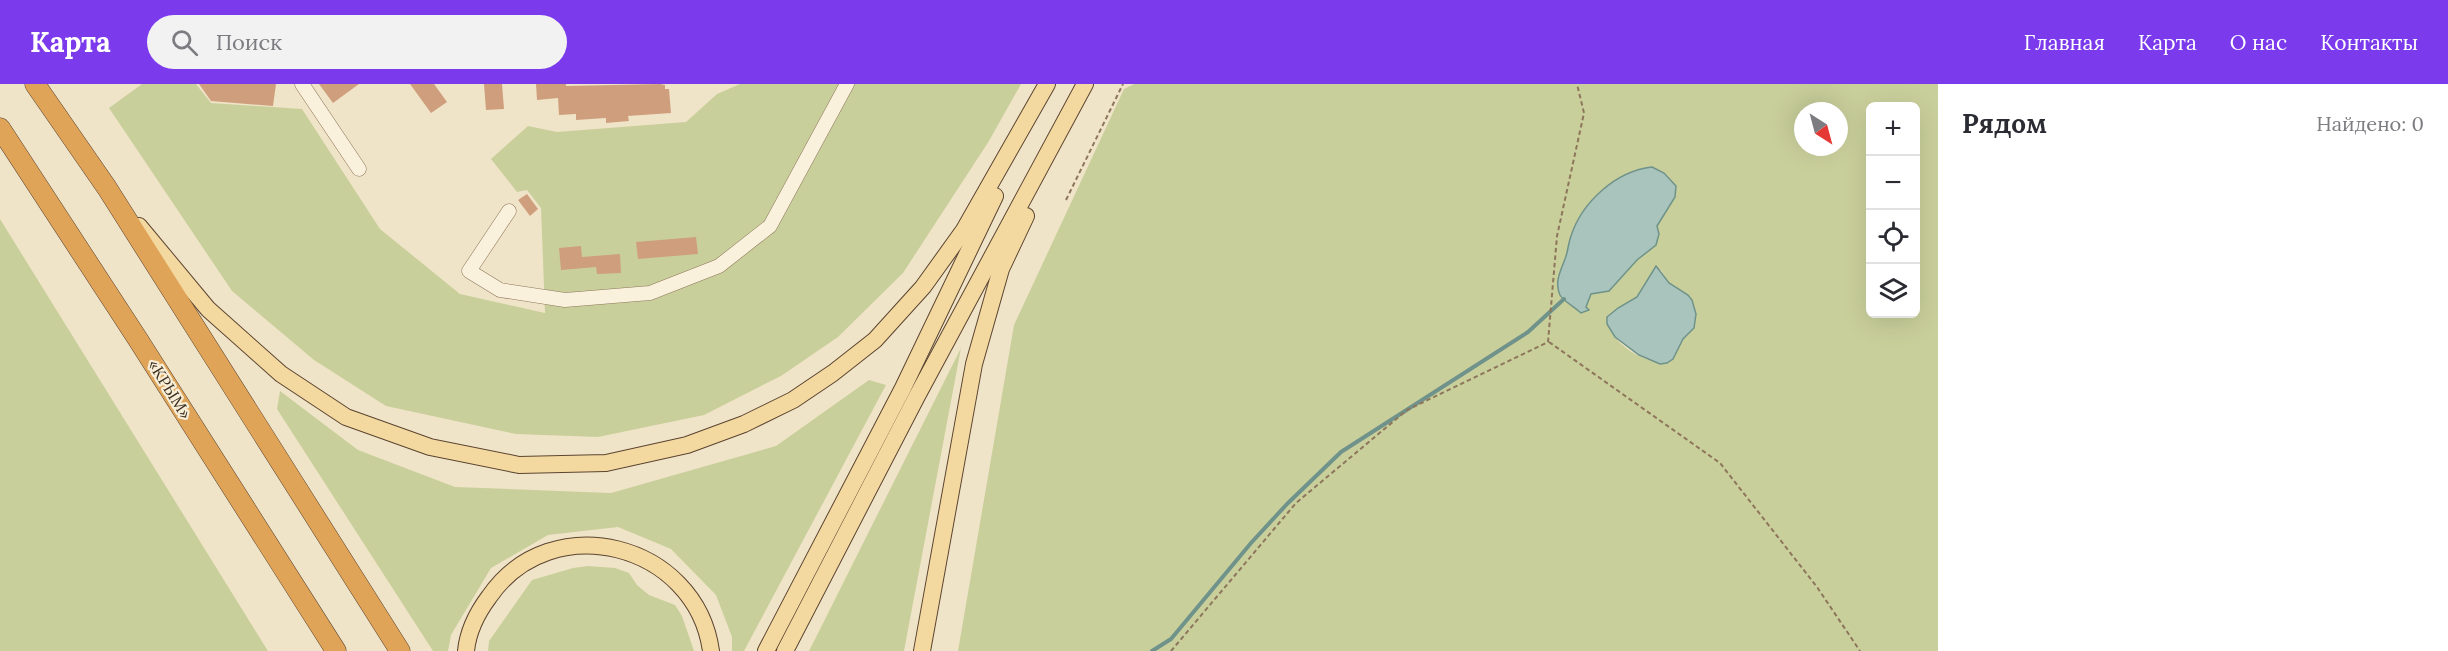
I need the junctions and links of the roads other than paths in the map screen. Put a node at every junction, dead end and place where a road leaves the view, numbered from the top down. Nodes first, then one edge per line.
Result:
1 (35, 84) edge
2 (302, 84) edge
3 (847, 84) edge
4 (1048, 84) edge
5 (1085, 84) edge
6 (0, 128) edge
7 (359, 169) dead end
8 (108, 188) junction
9 (509, 211) dead end
10 (336, 651) edge
11 (400, 651) edge
12 (466, 651) edge
13 (711, 651) edge
14 (766, 651) edge
15 (785, 651) edge
16 (922, 651) edge

1 - 8 highway
2 - 7 lane
3 - 9 lane
4 - 8 main road
4 - 14 main road
5 - 15 main road
5 - 16 main road
6 - 10 highway, «КРЫМ»
8 - 11 highway
12 - 13 main road

